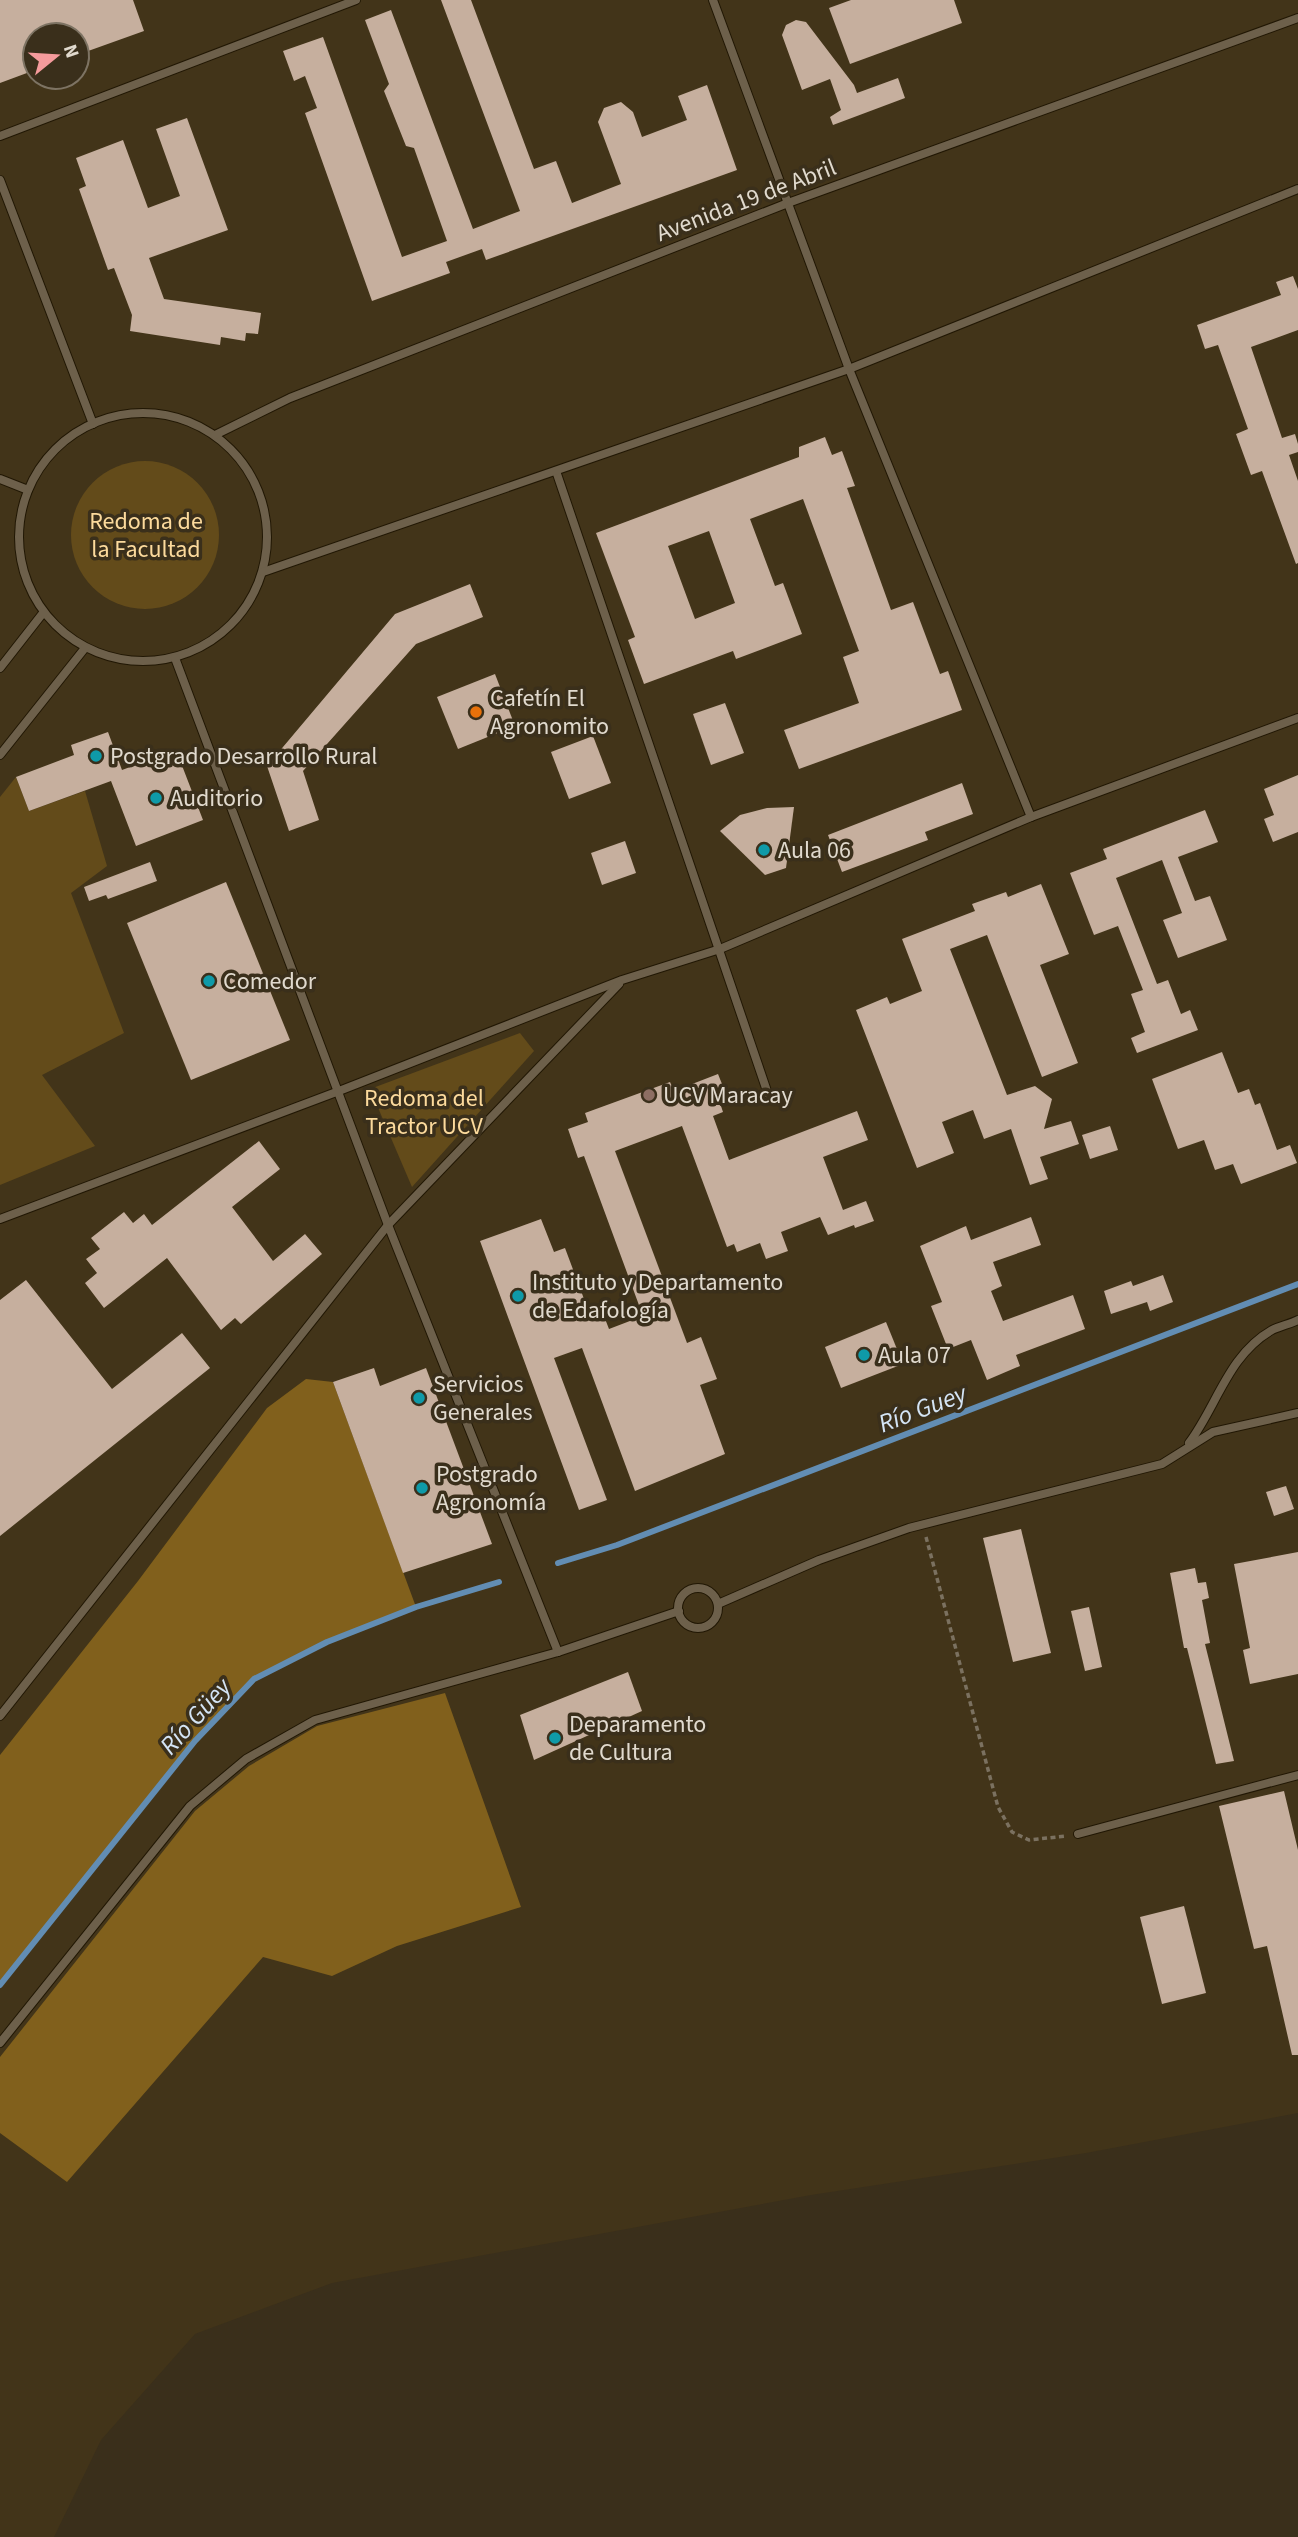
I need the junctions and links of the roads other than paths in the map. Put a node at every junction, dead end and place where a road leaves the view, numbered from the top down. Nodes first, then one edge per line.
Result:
1 (356, 0) edge
2 (713, 0) edge
3 (1298, 18) edge
4 (0, 136) edge
5 (0, 180) edge
6 (1298, 189) edge
7 (789, 203) junction
8 (849, 369) junction
9 (93, 424) junction
10 (215, 435) junction
11 (556, 471) junction
12 (0, 479) edge
13 (28, 490) junction
14 (263, 572) junction
15 (43, 613) junction
16 (85, 648) junction
17 (175, 658) junction
18 (0, 668) edge
19 (1298, 718) edge
20 (0, 755) edge
21 (1031, 817) junction
22 (720, 949) junction
23 (622, 980) junction
24 (339, 1091) junction
25 (768, 1094) dead end
26 (0, 1219) edge
27 (388, 1226) junction
28 (1298, 1320) edge
29 (1298, 1413) edge
30 (1185, 1448) junction
31 (718, 1604) junction
32 (679, 1611) junction
33 (558, 1652) junction
34 (0, 1716) edge
35 (1298, 1775) edge
36 (1078, 1834) road end
37 (0, 2043) edge

1 - 4 lane
2 - 7 lane
3 - 7 lane, Avenida 19 de Abril
5 - 9 lane
6 - 8 lane
7 - 8 lane
7 - 10 lane, Avenida 19 de Abril
8 - 11 lane
8 - 21 lane
9 - 10 lane
9 - 13 lane
10 - 14 lane
11 - 14 lane
11 - 22 lane
12 - 13 lane
13 - 15 lane
14 - 17 lane
15 - 16 lane
15 - 18 lane
16 - 17 lane
16 - 20 lane
17 - 24 lane
19 - 21 lane
21 - 22 lane
22 - 23 lane
22 - 25 lane
23 - 24 lane
23 - 27 lane
24 - 26 lane
24 - 27 lane
27 - 33 lane
27 - 34 lane
28 - 30 lane
29 - 30 lane
30 - 31 lane
31 - 32 lane
31 - 32 lane
32 - 33 lane
33 - 37 lane
35 - 36 lane

